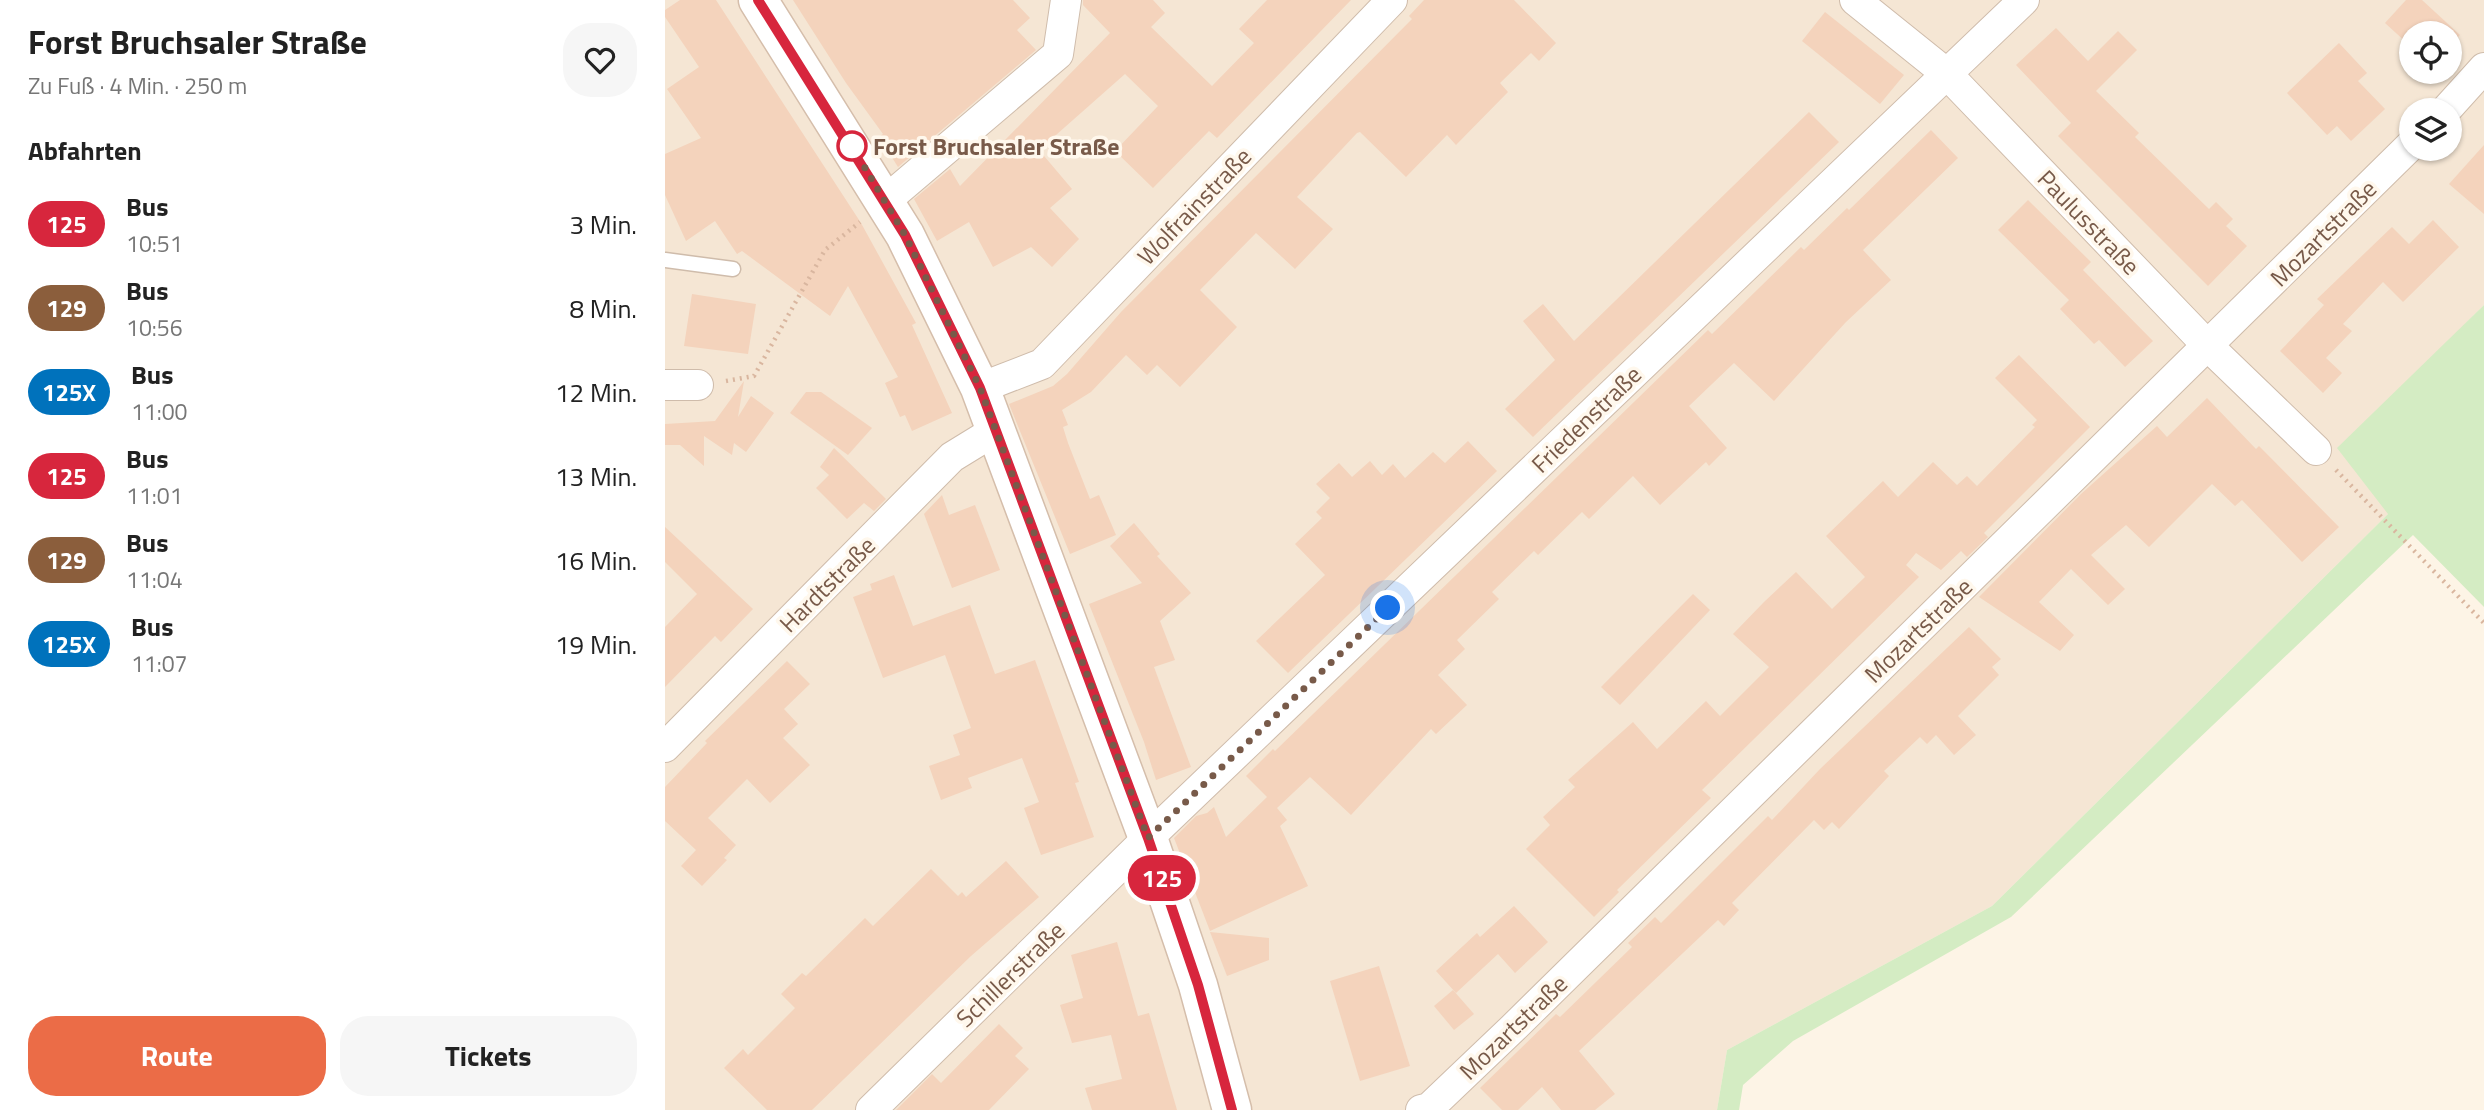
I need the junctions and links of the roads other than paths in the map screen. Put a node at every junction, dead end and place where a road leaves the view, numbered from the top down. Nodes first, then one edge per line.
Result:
1 (758, 0) edge
2 (1066, 0) edge
3 (1392, 0) edge
4 (1855, 0) edge
5 (2024, 0) edge
6 (2484, 68) edge
7 (1947, 74) junction
8 (2457, 98) edge
9 (2399, 157) edge
10 (885, 201) junction
11 (665, 260) edge
12 (733, 269) dead end
13 (2208, 346) junction
14 (665, 385) edge
15 (698, 385) road end
16 (980, 388) junction
17 (996, 430) junction
18 (2316, 450) road end
19 (665, 747) edge
20 (1148, 838) junction
21 (871, 1110) edge
22 (1232, 1110) edge
23 (1421, 1110) edge

1 - 10 street
2 - 10 street
3 - 16 street, Wolfrainstraße
4 - 7 street, Paulusstraße
5 - 7 street, Friedenstraße
6 - 8 street
7 - 13 street, Paulusstraße
7 - 20 street, Friedenstraße
9 - 13 street, Mozartstraße
10 - 16 street
11 - 12 lane
13 - 18 street, Paulusstraße
13 - 23 street, Mozartstraße
14 - 15 street
16 - 17 street
17 - 19 street, Hardtstraße
17 - 20 street
20 - 21 street, Schillerstraße
20 - 22 street

